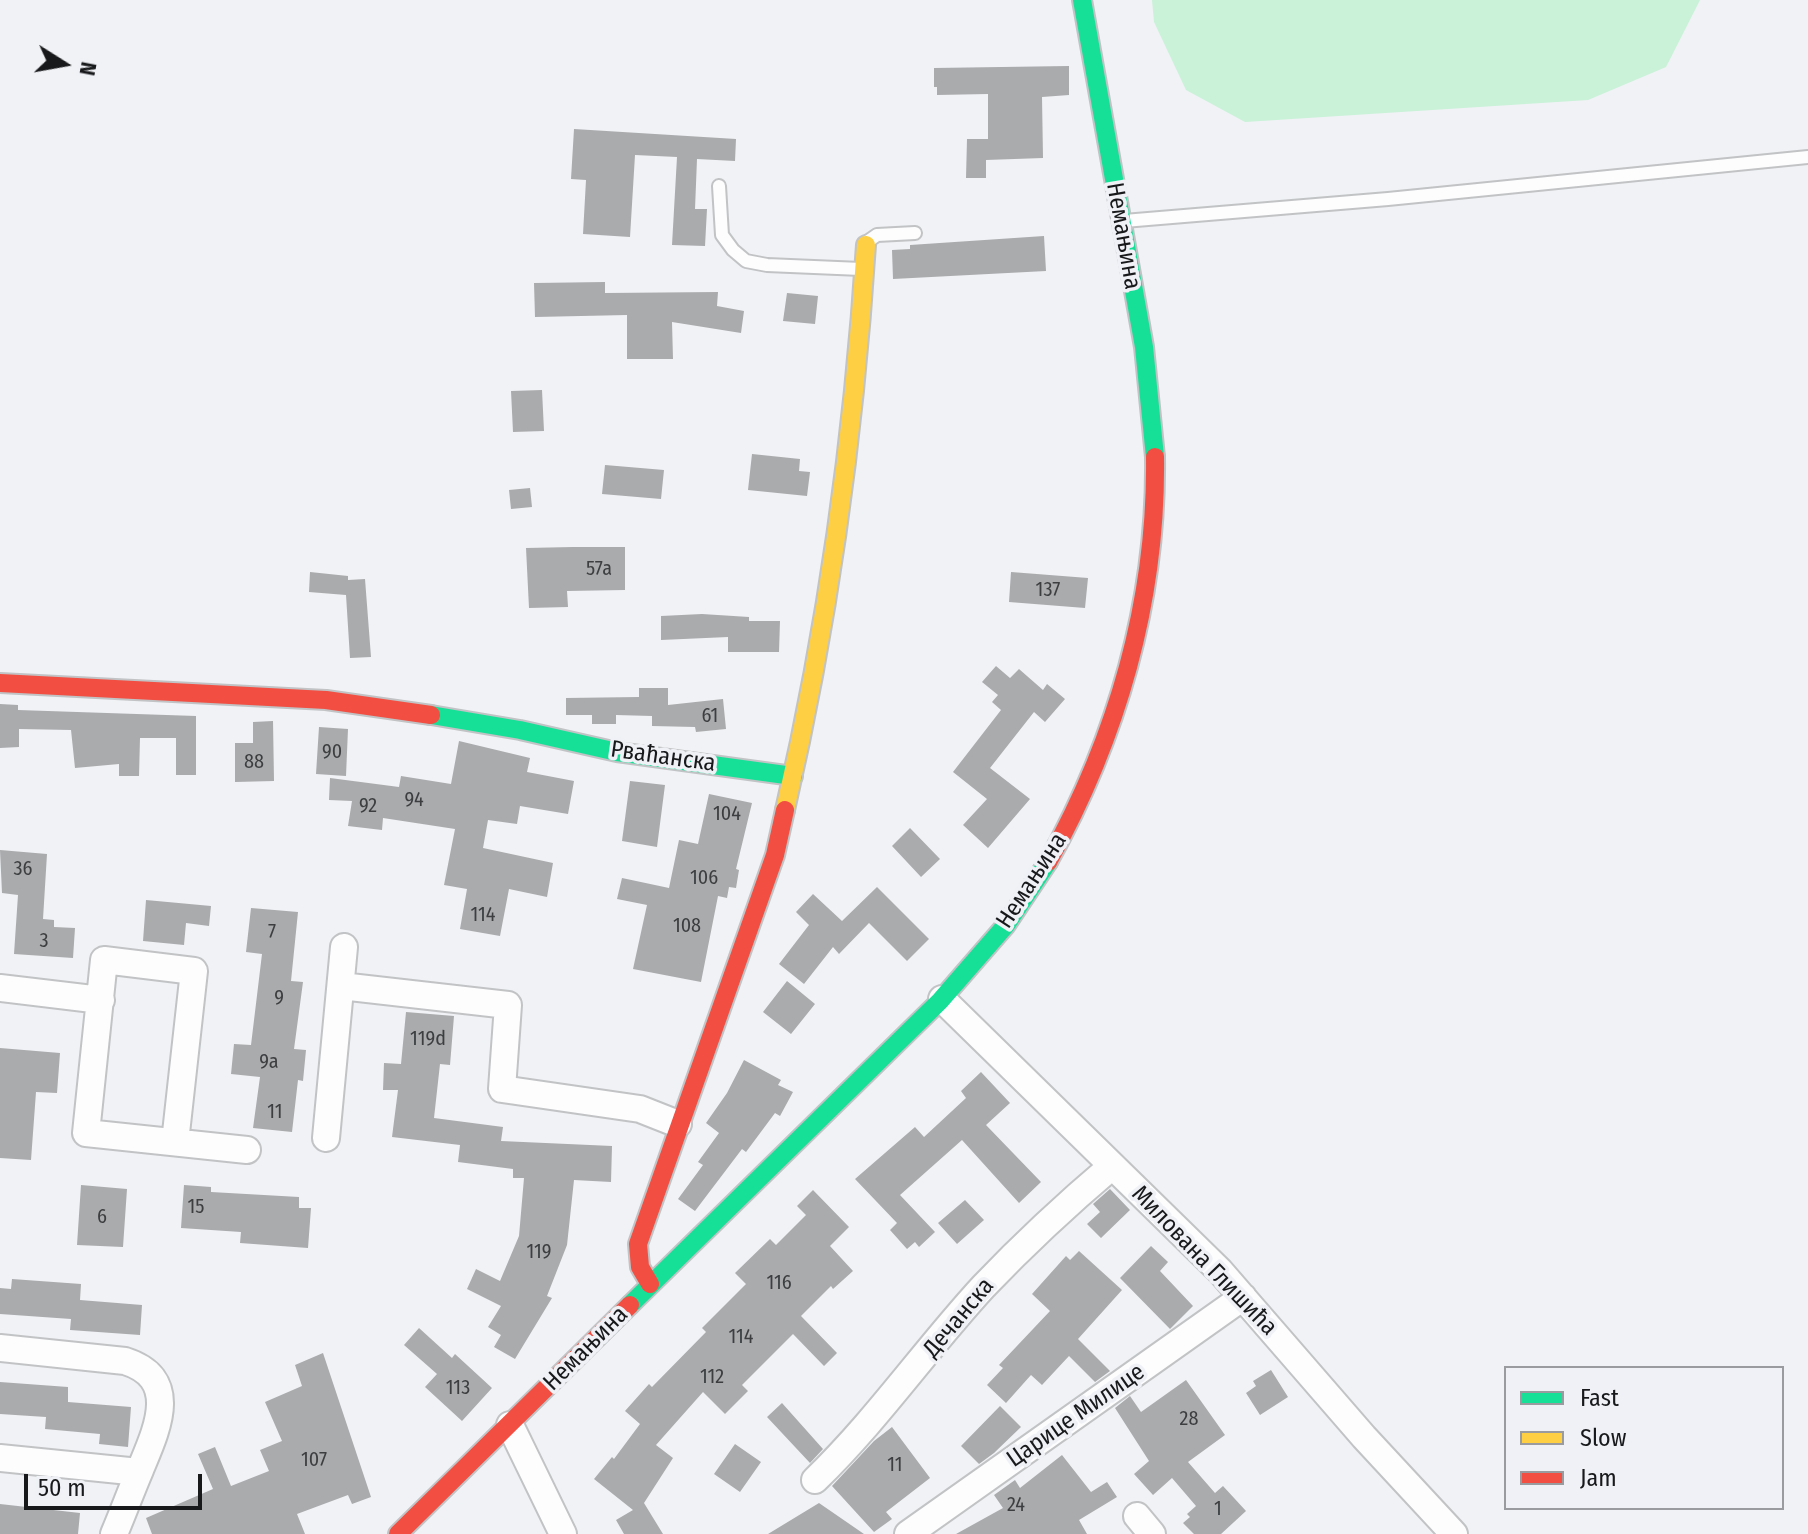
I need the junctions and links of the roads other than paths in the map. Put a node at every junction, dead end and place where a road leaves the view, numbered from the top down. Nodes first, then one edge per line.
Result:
1 (1082, 0) edge
2 (1808, 157) edge
3 (719, 186) dead end
4 (1120, 221) junction
5 (915, 233) dead end
6 (866, 245) joint
7 (864, 270) junction
8 (0, 683) edge
9 (793, 776) junction
10 (344, 947) dead end
11 (341, 986) junction
12 (0, 988) edge
13 (942, 999) junction
14 (101, 1000) junction
15 (678, 1124) junction
16 (326, 1138) dead end
17 (175, 1142) junction
18 (247, 1150) dead end
19 (1112, 1166) junction
20 (650, 1284) junction
21 (1243, 1297) junction
22 (0, 1348) edge
23 (510, 1425) junction
24 (0, 1458) edge
25 (139, 1472) junction
26 (815, 1480) dead end
27 (114, 1534) edge
28 (398, 1534) edge
29 (563, 1534) edge
30 (908, 1534) edge
31 (1454, 1534) edge

1 - 4 street, Немањина
2 - 4 lane
3 - 7 lane
4 - 13 street, Немањина
5 - 6 lane
6 - 7 street
7 - 9 street
8 - 9 street, Рваћанска
9 - 15 street
10 - 11 street
11 - 15 street
11 - 16 street
12 - 14 street
13 - 19 street, Милована Глишића
13 - 20 street, Немањина
14 - 17 street
14 - 17 street
15 - 20 street
17 - 18 street
19 - 21 street, Милована Глишића
19 - 26 street, Дечанска
20 - 23 street, Немањина
21 - 30 street, Царице Милице
21 - 31 street, Милована Глишића
22 - 25 street
23 - 28 street, Немањина
23 - 29 street
24 - 25 street
25 - 27 street

